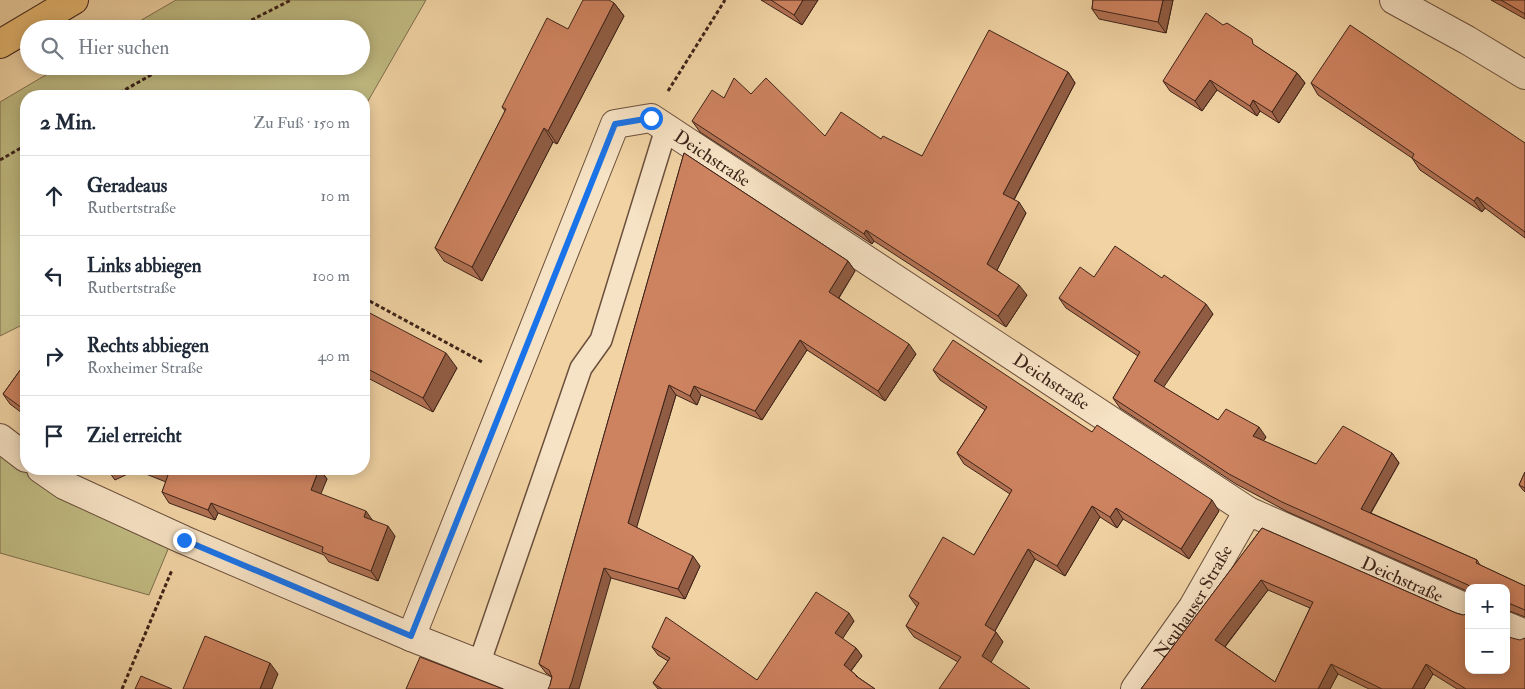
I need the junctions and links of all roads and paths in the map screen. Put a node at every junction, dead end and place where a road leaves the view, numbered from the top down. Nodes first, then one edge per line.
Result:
1 (74, 0) edge
2 (291, 0) edge
3 (724, 0) edge
4 (1394, 0) edge
5 (40, 20) edge
6 (252, 20) edge
7 (20, 32) edge
8 (0, 44) edge
9 (151, 75) edge
10 (1525, 75) edge
11 (125, 90) edge
12 (659, 124) junction
13 (20, 148) edge
14 (0, 160) edge
15 (370, 301) edge
16 (514, 378) junction
17 (0, 438) edge
18 (20, 453) edge
19 (50, 475) edge
20 (1248, 511) junction
21 (184, 540) junction
22 (1465, 607) edge
23 (1510, 628) edge
24 (1525, 634) edge
25 (411, 636) junction
26 (479, 664) junction
27 (122, 689) edge
28 (543, 689) edge
29 (1135, 689) edge

1 - 5 highway
2 - 6 path
3 - 12 path
4 - 10 street
7 - 8 highway
9 - 11 path
12 - 16 street
12 - 20 street, Deichstraße
12 - 26 lane
13 - 14 path
15 - 16 path
16 - 25 street
17 - 18 street
19 - 21 street
20 - 22 street, Deichstraße
20 - 29 street, Neuhauser Straße
21 - 25 street
21 - 27 path
23 - 24 street
25 - 26 street
26 - 28 street

